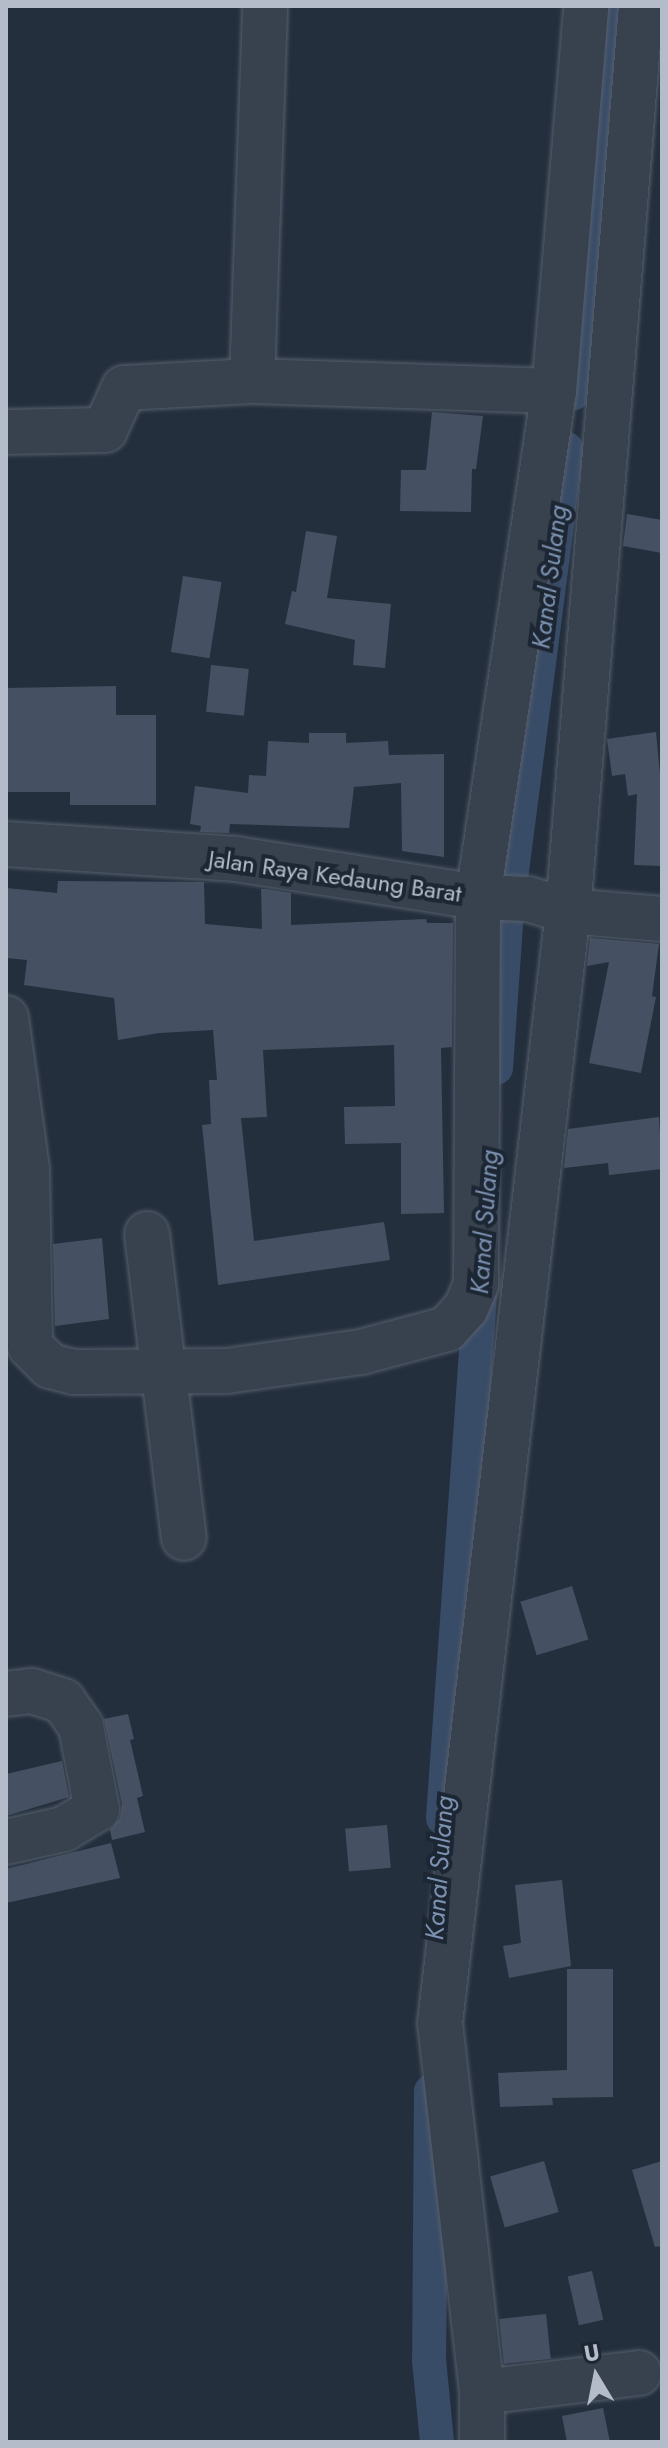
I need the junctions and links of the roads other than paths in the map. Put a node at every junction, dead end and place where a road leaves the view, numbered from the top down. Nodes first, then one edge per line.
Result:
1 (265, 6) edge
2 (586, 6) edge
3 (641, 6) edge
4 (252, 381) junction
5 (554, 391) junction
6 (6, 432) edge
7 (6, 844) edge
8 (499, 898) junction
9 (568, 911) junction
10 (662, 919) edge
11 (6, 1018) edge
12 (147, 1234) dead end
13 (162, 1371) junction
14 (184, 1538) dead end
15 (6, 1694) edge
16 (6, 1842) edge
17 (639, 2373) dead end
18 (482, 2392) junction
19 (482, 2442) edge

1 - 4 street
2 - 5 street
3 - 9 street
4 - 5 street
4 - 6 street
5 - 8 street
7 - 8 street, Jalan Raya Kedaung Barat
8 - 9 street, Jalan Raya Kedaung Barat
8 - 13 street
9 - 10 street, Jalan Raya Kedaung Barat
9 - 18 street
11 - 13 street
12 - 13 street
13 - 14 street
15 - 16 street
17 - 18 street
18 - 19 street

